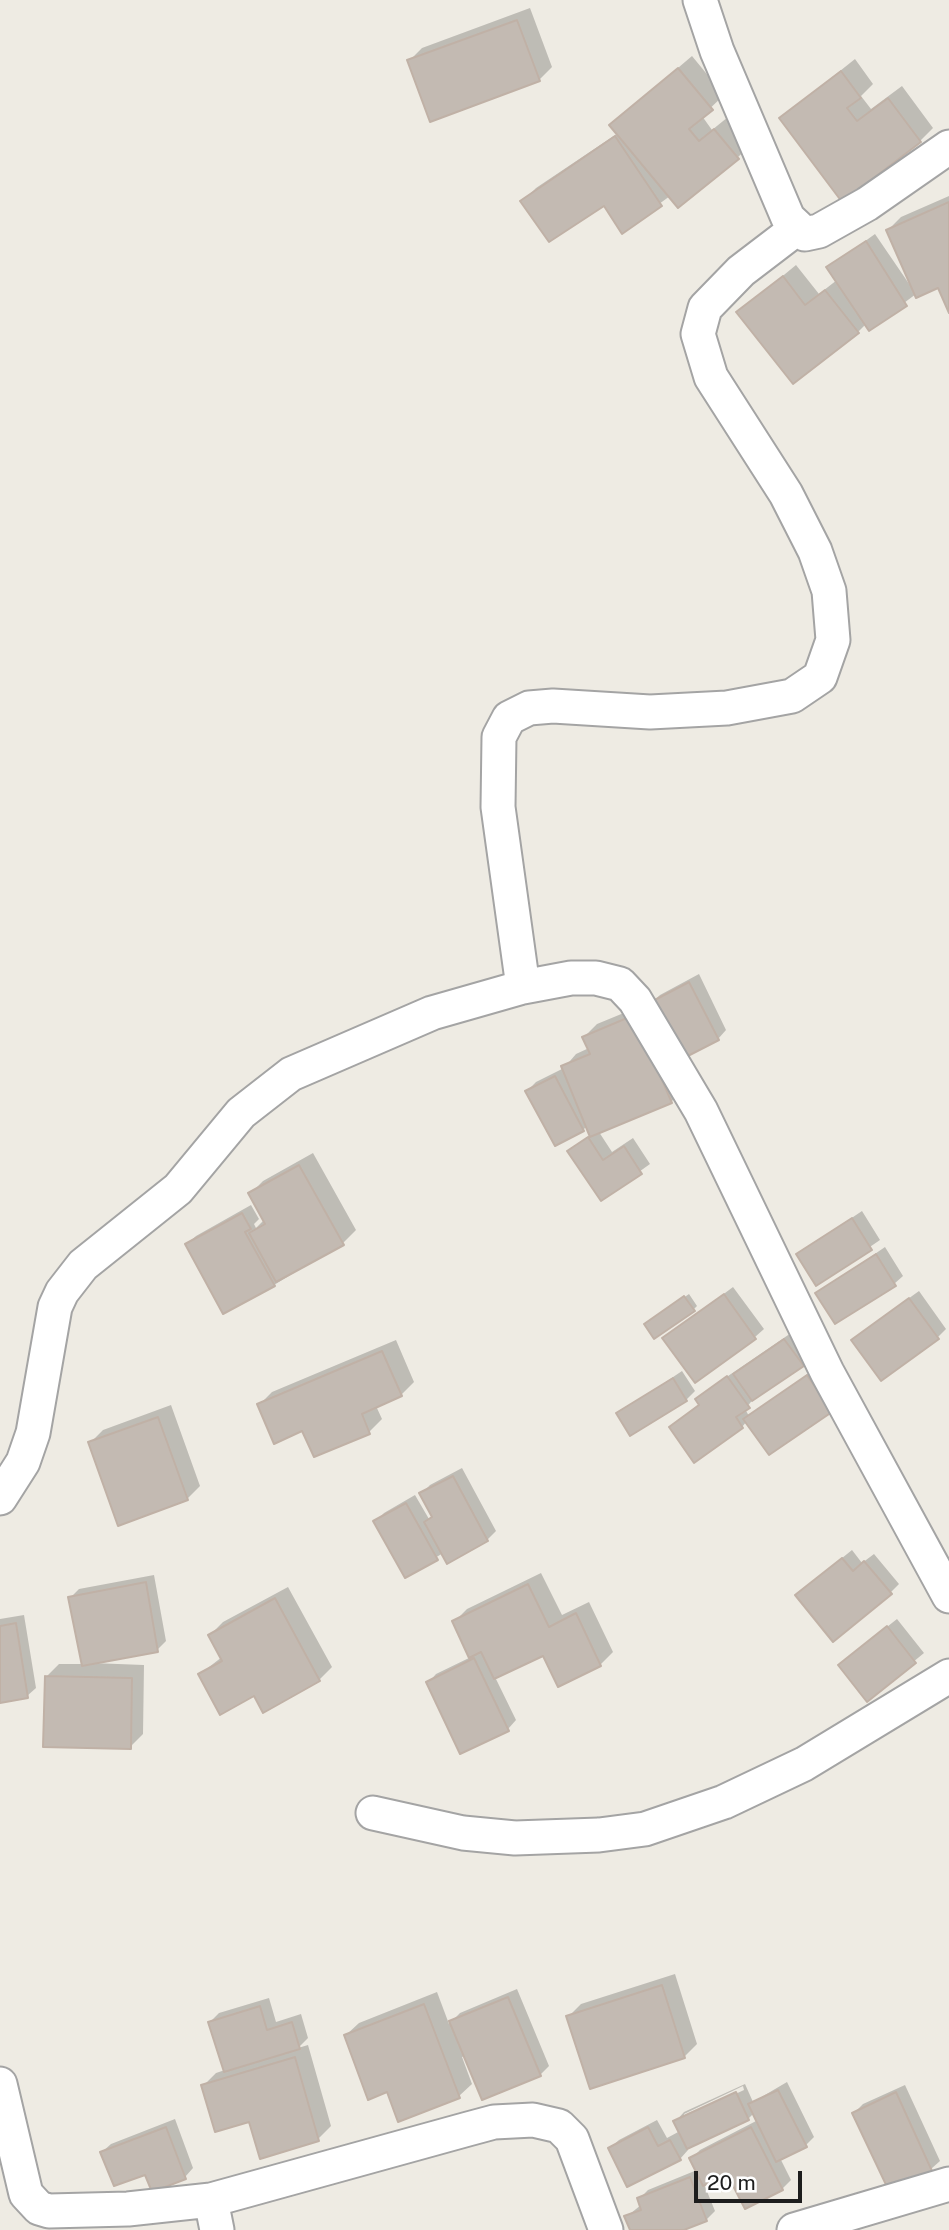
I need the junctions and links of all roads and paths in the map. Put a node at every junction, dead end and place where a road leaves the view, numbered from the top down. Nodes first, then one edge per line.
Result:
1 (700, 0) edge
2 (949, 147) edge
3 (796, 229) junction
4 (523, 987) junction
5 (0, 1498) edge
6 (949, 1596) edge
7 (949, 1676) edge
8 (373, 1813) dead end
9 (0, 2084) edge
10 (949, 2184) edge
11 (214, 2215) edge
12 (606, 2230) edge
13 (794, 2230) edge

1 - 3 street
2 - 3 street
3 - 4 street
4 - 5 street
4 - 6 street
7 - 8 street
9 - 11 street
10 - 13 street
11 - 12 street

